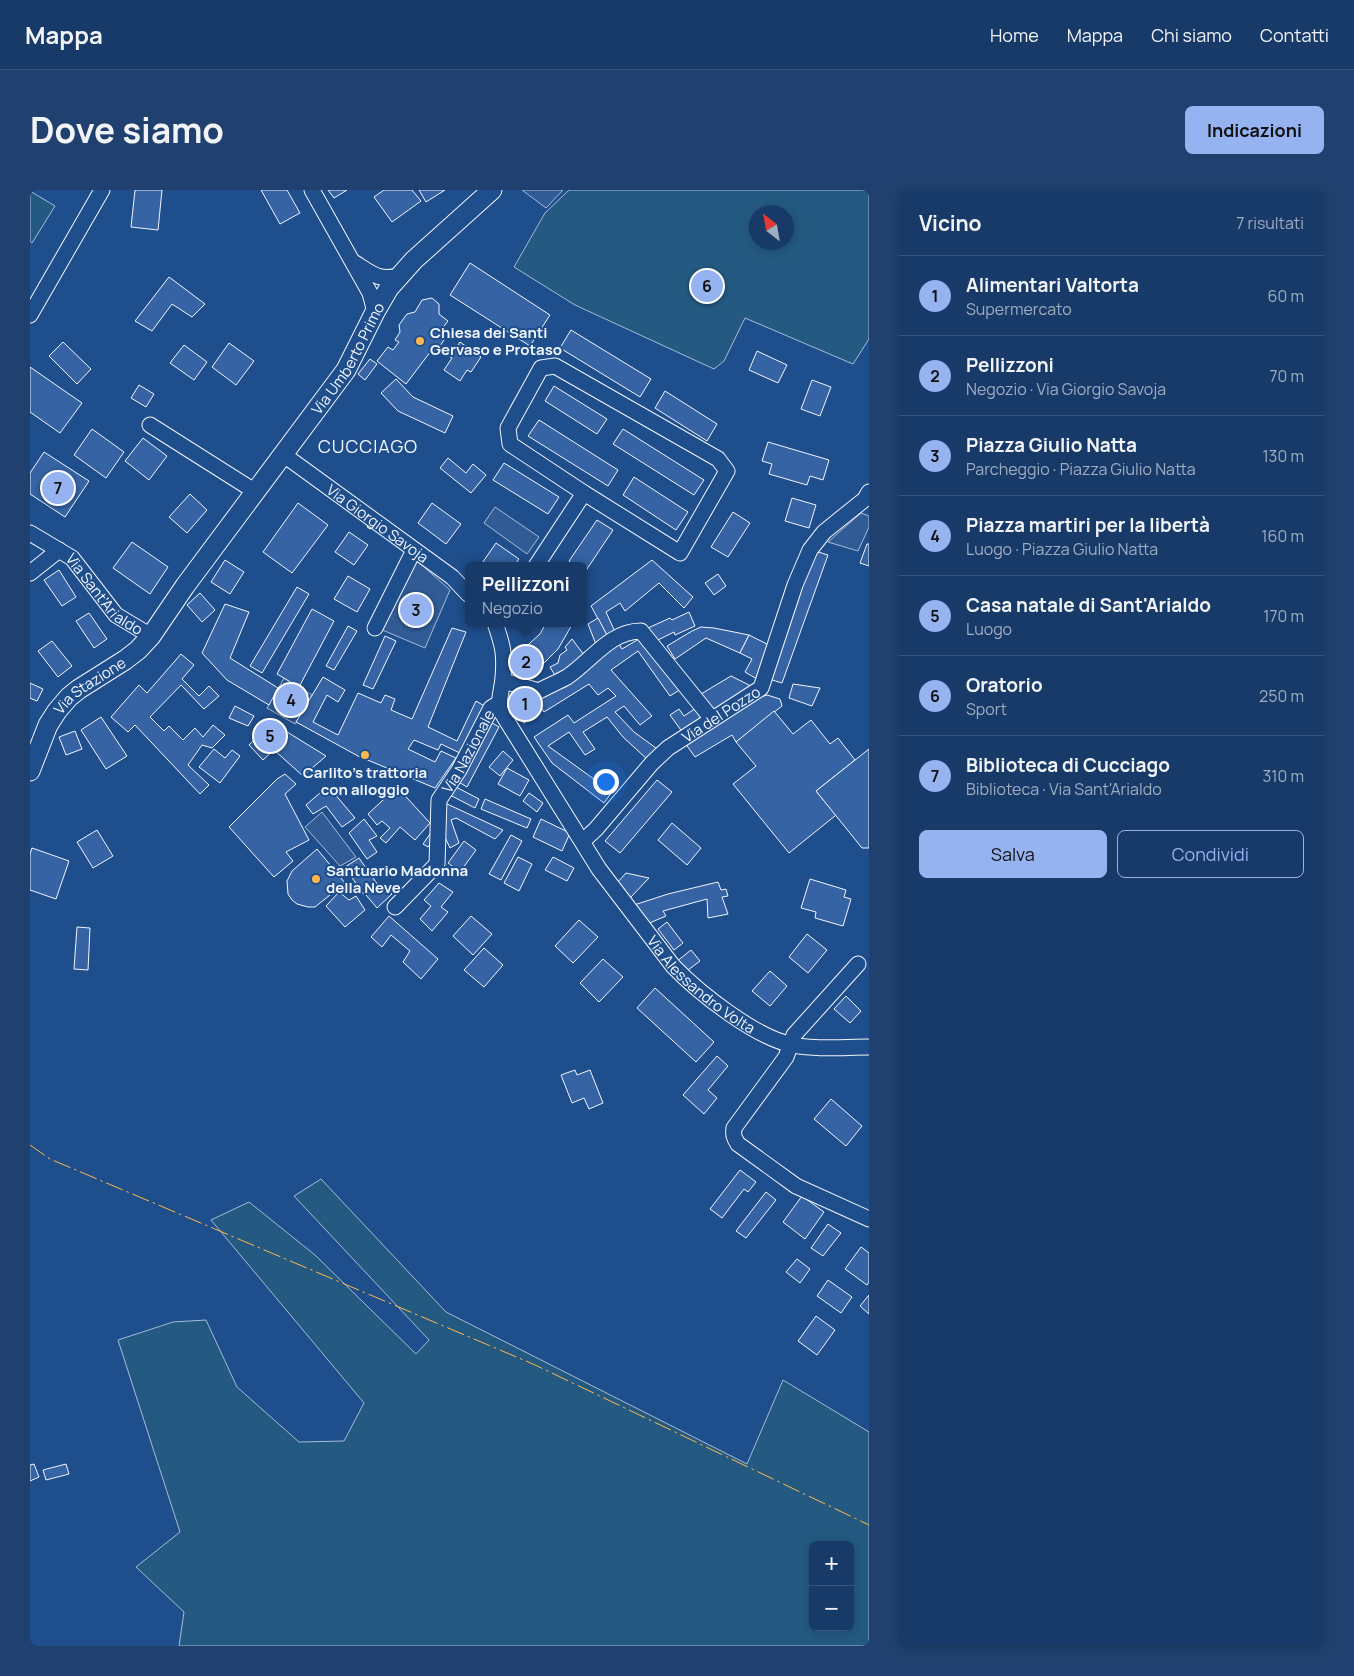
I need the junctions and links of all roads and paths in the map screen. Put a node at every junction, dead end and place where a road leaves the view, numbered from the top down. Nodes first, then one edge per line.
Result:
1 (102, 190) edge
2 (312, 190) edge
3 (492, 190) edge
4 (354, 262) junction
5 (401, 275) junction
6 (375, 312) junction
7 (30, 316) edge
8 (150, 425) dead end
9 (284, 455) junction
10 (256, 492) junction
11 (869, 492) edge
12 (584, 493) junction
13 (30, 532) edge
14 (59, 550) junction
15 (414, 550) junction
16 (539, 562) edge
17 (30, 573) edge
18 (465, 591) edge
19 (166, 614) joint
20 (496, 627) edge
21 (375, 628) dead end
22 (150, 636) junction
23 (503, 681) junction
24 (499, 703) junction
25 (712, 720) junction
26 (30, 771) edge
27 (582, 840) junction
28 (395, 907) dead end
29 (858, 964) dead end
30 (792, 1045) junction
31 (869, 1047) edge
32 (869, 1219) edge

1 - 7 street
2 - 4 street
3 - 5 main road, Via Umberto Primo
4 - 5 street
4 - 6 street
5 - 6 main road, Via Umberto Primo
6 - 9 main road, Via Umberto Primo
8 - 10 street
9 - 10 main road, Via Umberto Primo
9 - 15 street, Via Giorgio Savoja
10 - 19 main road, Via Umberto Primo
11 - 25 street, Via del Pozzo
12 - 12 street
12 - 16 street
13 - 14 street, Via Sant'Arialdo
14 - 17 street, Via Sant'Arialdo
14 - 22 street, Via Sant'Arialdo
15 - 18 street, Via Giorgio Savoja
15 - 21 street
19 - 22 main road, Via Stazione
20 - 23 street
22 - 26 main road, Via Stazione
23 - 24 street
23 - 25 street
24 - 27 street, Via Alessandro Volta
24 - 28 street, Via Nazionale
25 - 27 street, Via del Pozzo
27 - 30 street, Via Alessandro Volta
29 - 30 street
30 - 31 street, Via Alessandro Volta
30 - 32 street

